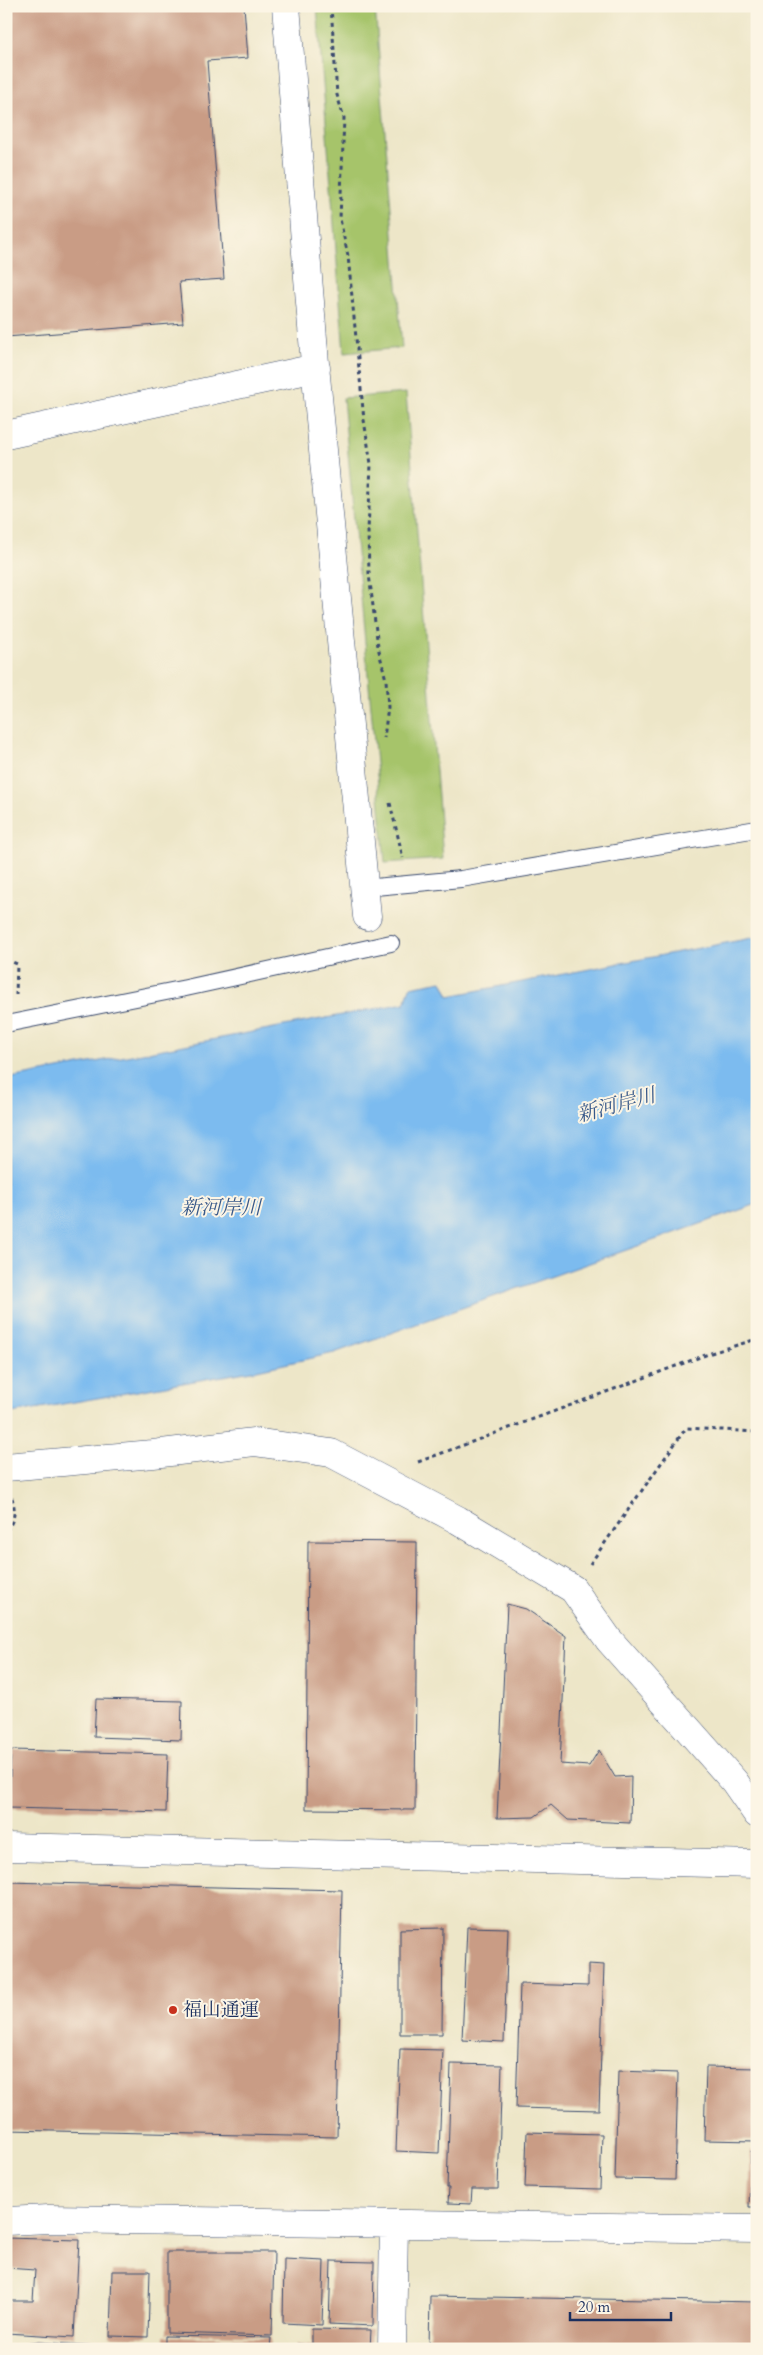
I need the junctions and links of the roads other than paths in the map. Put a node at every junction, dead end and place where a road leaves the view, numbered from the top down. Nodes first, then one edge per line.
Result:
1 (286, 6) edge
2 (316, 368) junction
3 (6, 435) edge
4 (757, 829) edge
5 (364, 888) junction
6 (367, 916) joint
7 (391, 943) dead end
8 (368, 947) junction
9 (6, 1024) edge
10 (8, 1479) edge
11 (757, 1814) edge
12 (6, 1847) edge
13 (757, 1864) edge
14 (6, 2221) edge
15 (394, 2224) junction
16 (757, 2229) edge
17 (392, 2349) edge

1 - 2 street
2 - 3 street
2 - 5 street
4 - 5 lane
5 - 6 street
6 - 8 lane
7 - 8 lane
8 - 9 lane
10 - 11 street
12 - 13 street
14 - 15 street
15 - 16 street
15 - 17 street

